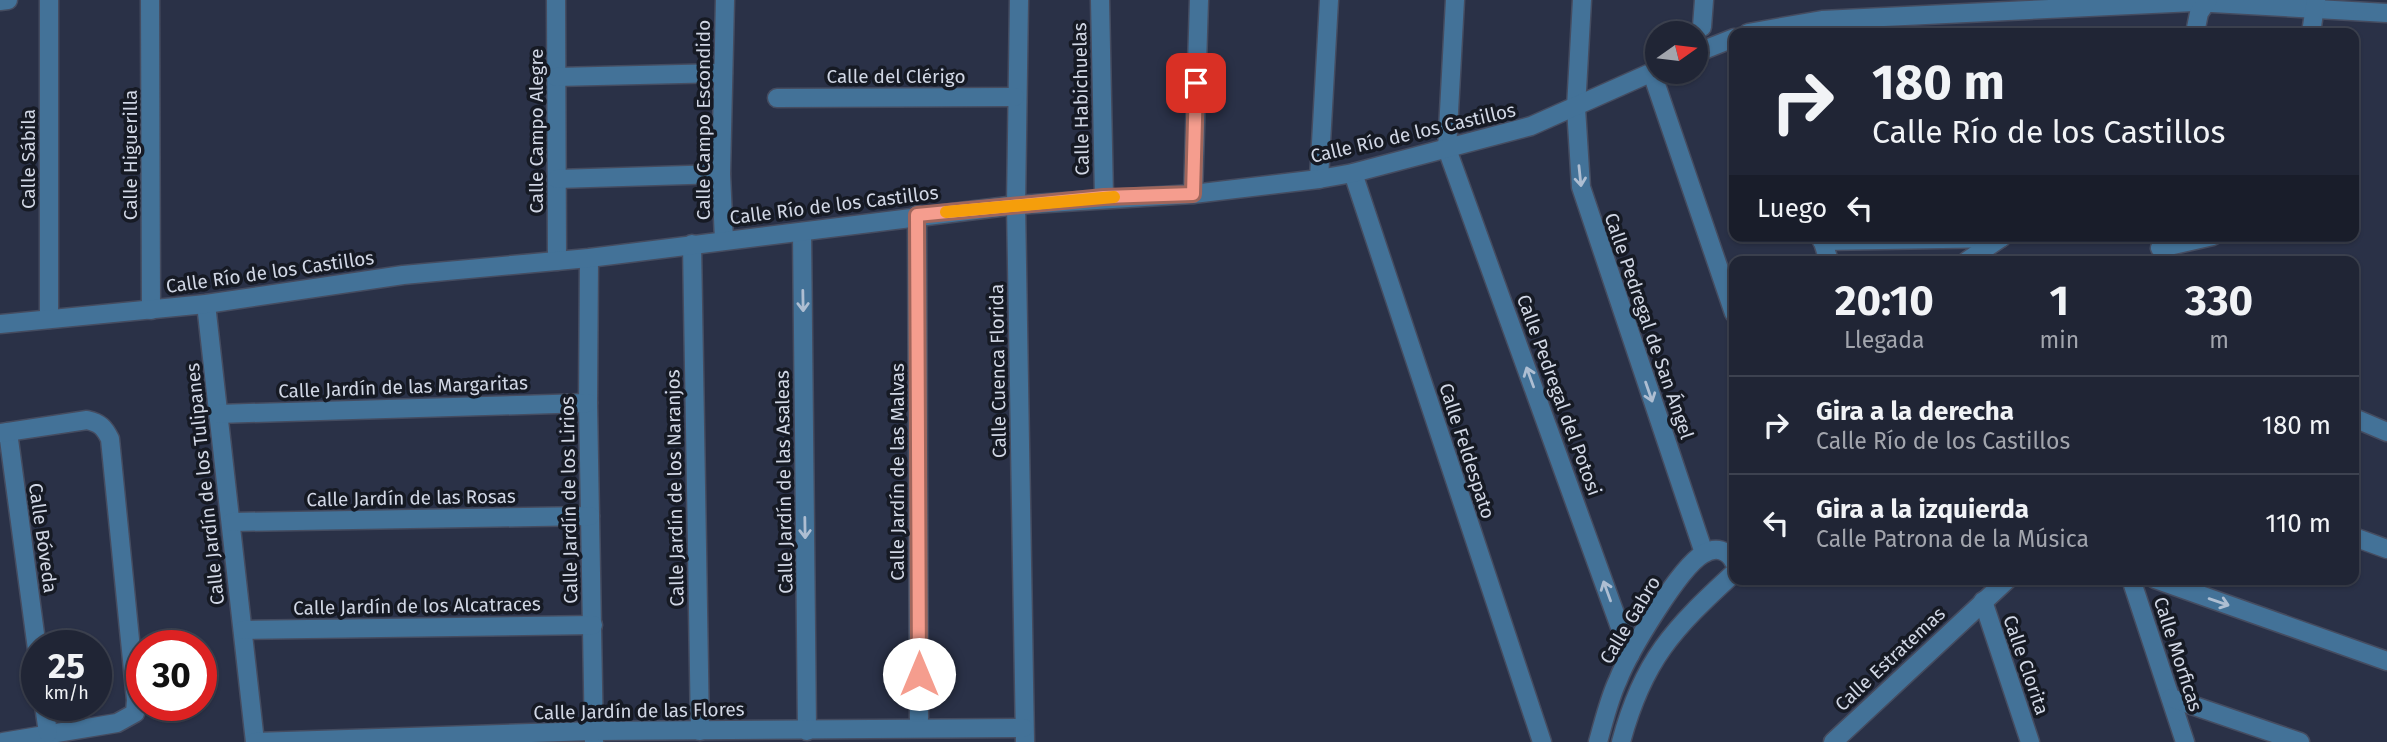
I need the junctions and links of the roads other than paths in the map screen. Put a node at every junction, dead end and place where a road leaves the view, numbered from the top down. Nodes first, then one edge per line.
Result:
1 (8, 0) edge
2 (49, 0) edge
3 (150, 0) edge
4 (556, 0) edge
5 (725, 0) edge
6 (1019, 0) edge
7 (1100, 0) edge
8 (1199, 0) edge
9 (1329, 0) edge
10 (1455, 0) edge
11 (1582, 0) edge
12 (1704, 0) edge
13 (0, 1) edge
14 (2200, 4) edge
15 (2315, 4) edge
16 (2387, 13) edge
17 (1702, 21) edge
18 (1776, 28) edge
19 (2196, 28) edge
20 (2312, 28) edge
21 (1729, 40) edge
22 (1708, 48) edge
23 (723, 73) junction
24 (1645, 76) edge
25 (556, 77) junction
26 (1659, 84) edge
27 (1016, 97) junction
28 (777, 98) dead end
29 (1576, 108) junction
30 (1447, 149) junction
31 (1353, 173) junction
32 (721, 174) junction
33 (1320, 178) junction
34 (557, 179) junction
35 (1193, 194) junction
36 (1104, 197) junction
37 (1016, 205) junction
38 (917, 215) junction
39 (802, 232) junction
40 (724, 240) junction
41 (1995, 242) edge
42 (2186, 242) edge
43 (692, 244) junction
44 (2158, 248) edge
45 (1974, 256) edge
46 (589, 258) junction
47 (557, 261) junction
48 (1729, 298) edge
49 (206, 304) junction
50 (151, 310) junction
51 (49, 319) junction
52 (0, 324) edge
53 (588, 403) junction
54 (218, 414) junction
55 (2359, 420) edge
56 (2387, 432) edge
57 (4, 433) edge
58 (590, 516) junction
59 (232, 522) junction
60 (2359, 539) edge
61 (2387, 550) edge
62 (1704, 553) junction
63 (1729, 554) edge
64 (1729, 578) edge
65 (2001, 585) edge
66 (2133, 585) edge
67 (2172, 585) edge
68 (1983, 601) junction
69 (593, 625) junction
70 (34, 630) edge
71 (243, 630) junction
72 (1630, 655) junction
73 (2387, 661) edge
74 (2171, 698) junction
75 (46, 721) edge
76 (919, 728) junction
77 (700, 731) junction
78 (807, 731) junction
79 (48, 733) junction
80 (1024, 735) edge
81 (594, 737) edge
82 (3, 742) edge
83 (254, 742) edge
84 (1542, 742) edge
85 (1598, 742) edge
86 (1621, 742) edge
87 (1833, 742) edge
88 (2030, 742) edge
89 (2185, 742) edge
90 (2300, 742) edge

1 - 13 street
2 - 51 street, Calle Sábila
3 - 50 street, Calle Higuerilla
4 - 25 street, Calle Campo Alegre
5 - 23 street, Calle Campo Escondido
6 - 27 street, Calle Cuenca Florida
7 - 36 street, Calle Habichuelas
8 - 35 street
9 - 33 street
10 - 30 street
11 - 29 street, Calle Pedregal de San Ángel
12 - 17 street
14 - 15 street
14 - 18 street
14 - 19 street
15 - 16 street
15 - 20 street
21 - 22 street
23 - 25 street
23 - 32 street, Calle Campo Escondido
24 - 29 street, Calle Río de los Castillos
25 - 34 street, Calle Campo Alegre
26 - 48 street
27 - 28 street, Calle del Clérigo
27 - 37 street, Calle Cuenca Florida
29 - 30 street, Calle Río de los Castillos
29 -> 62 street, Calle Pedregal de San Ángel
30 - 31 street, Calle Río de los Castillos
72 -> 30 street, Calle Pedregal del Potosi
31 - 33 street, Calle Río de los Castillos
31 - 84 street, Calle Feldespato
32 - 34 street
32 - 40 street, Calle Campo Escondido
33 - 35 street, Calle Río de los Castillos
34 - 47 street, Calle Campo Alegre
35 - 36 street, Calle Río de los Castillos
36 - 37 street, Calle Río de los Castillos
37 - 38 street, Calle Río de los Castillos
37 - 80 street, Calle Cuenca Florida
38 - 39 street, Calle Río de los Castillos
38 - 76 street, Calle Jardín de las Malvas
39 - 40 street, Calle Río de los Castillos
39 -> 78 street, Calle Jardín de las Asaleas
40 - 43 street, Calle Río de los Castillos
41 - 45 street
42 - 44 street
43 - 46 street, Calle Río de los Castillos
43 - 77 street, Calle Jardín de los Naranjos
46 - 47 street, Calle Río de los Castillos
46 - 53 street, Calle Jardín de los Lirios
47 - 49 street, Calle Río de los Castillos
49 - 50 street, Calle Río de los Castillos
49 - 54 street, Calle Jardín de los Tulipanes
50 - 51 street, Calle Río de los Castillos
51 - 52 street, Calle Río de los Castillos
53 - 54 street, Calle Jardín de las Margaritas
53 - 58 street, Calle Jardín de los Lirios
54 - 59 street, Calle Jardín de los Tulipanes
55 - 56 street
57 - 70 street, Calle Bóveda
57 - 79 street
58 - 59 street, Calle Jardín de las Rosas
58 - 69 street, Calle Jardín de los Lirios
59 - 71 street, Calle Jardín de los Tulipanes
60 - 61 street
62 - 63 street
62 - 72 street, Calle Gabro
64 - 86 street, Calle Gabro
65 - 68 street, Calle Estratemas
66 - 74 street, Calle Morficas
67 -> 73 street
68 - 87 street, Calle Estratemas
68 - 88 street, Calle Clorita
69 - 71 street, Calle Jardín de los Alcatraces
69 - 81 street, Calle Jardín de los Lirios
71 - 83 street, Calle Jardín de los Tulipanes
72 - 85 street, Calle Gabro
74 - 89 street, Calle Morficas
74 - 90 street
75 - 79 street
76 - 78 street, Calle Jardín de las Flores
76 - 80 street, Calle Jardín de las Flores
77 - 78 street, Calle Jardín de las Flores
77 - 81 street, Calle Jardín de las Flores
79 - 82 street
81 - 83 street, Calle Jardín de las Flores

